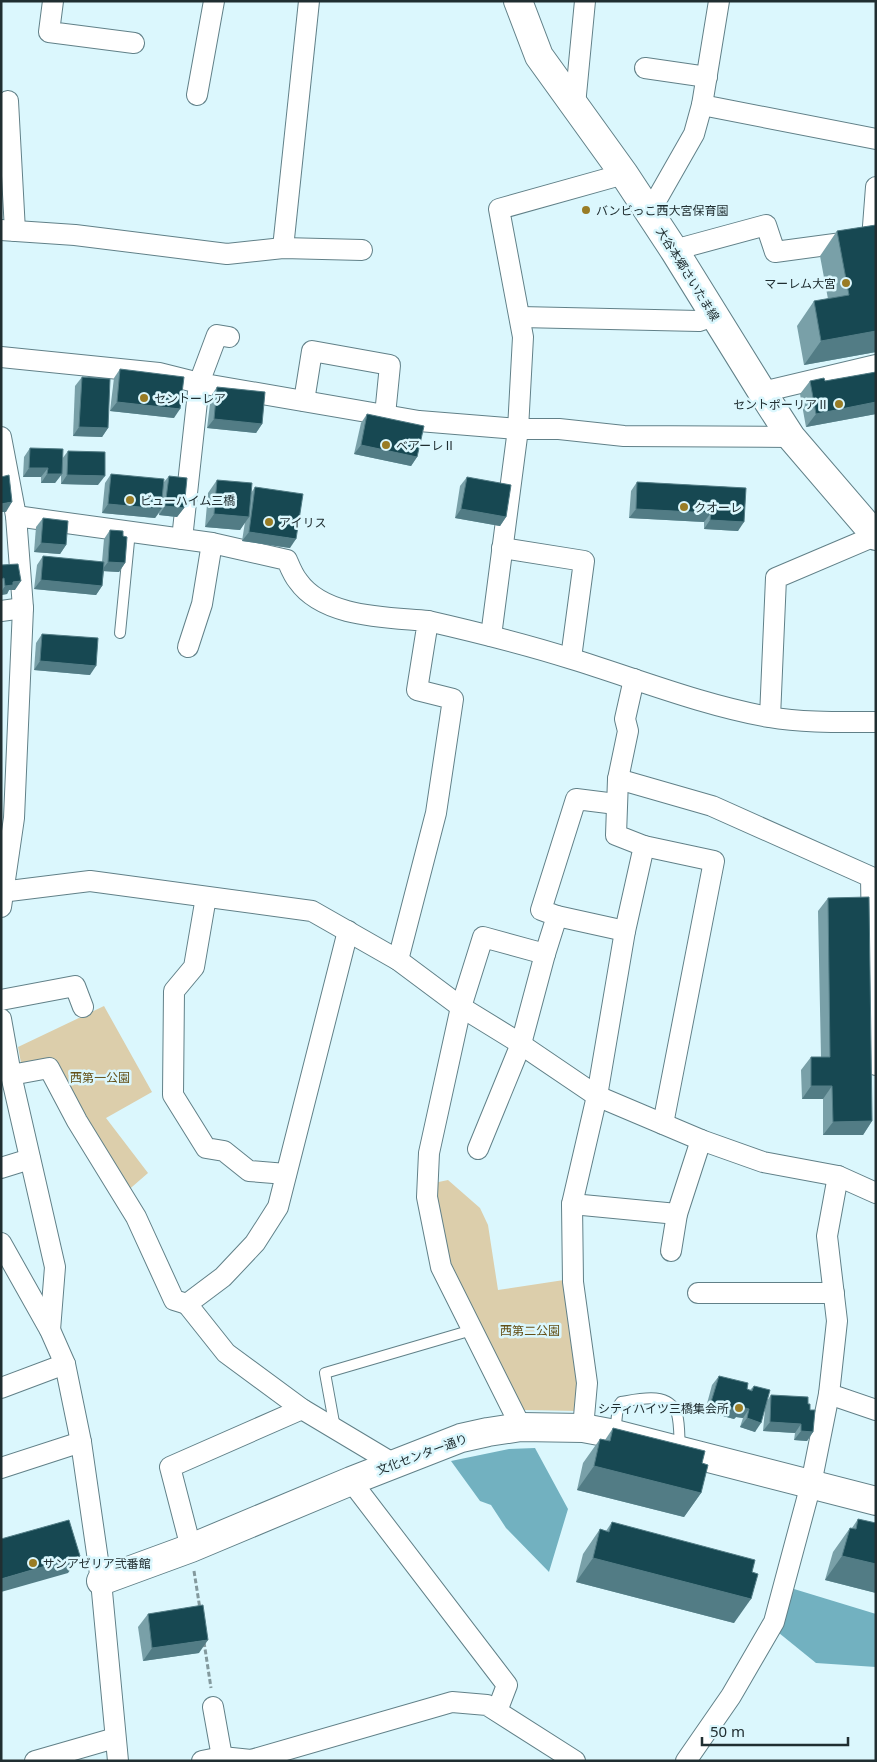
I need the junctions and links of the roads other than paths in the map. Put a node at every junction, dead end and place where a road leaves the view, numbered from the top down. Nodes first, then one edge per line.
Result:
1 (53, 1) edge
2 (214, 1) edge
3 (309, 1) edge
4 (518, 1) edge
5 (585, 1) edge
6 (719, 1) edge
7 (134, 43) dead end
8 (645, 68) dead end
9 (707, 77) junction
10 (197, 95) dead end
11 (8, 101) dead end
12 (575, 105) junction
13 (702, 105) junction
14 (876, 140) edge
15 (624, 174) junction
16 (876, 187) edge
17 (649, 213) junction
18 (8, 230) edge
19 (283, 248) junction
20 (362, 250) dead end
21 (674, 250) junction
22 (714, 316) junction
23 (520, 317) junction
24 (230, 337) dead end
25 (1, 357) edge
26 (876, 365) edge
27 (198, 383) junction
28 (762, 392) junction
29 (304, 401) junction
30 (385, 415) junction
31 (518, 429) junction
32 (792, 436) junction
33 (1, 437) edge
34 (16, 516) junction
35 (130, 531) junction
36 (876, 536) edge
37 (182, 539) junction
38 (212, 543) junction
39 (502, 548) junction
40 (23, 608) junction
41 (1, 611) edge
42 (428, 621) junction
43 (120, 633) dead end
44 (491, 636) junction
45 (188, 647) dead end
46 (571, 658) junction
47 (634, 679) junction
48 (770, 717) junction
49 (876, 722) edge
50 (618, 779) junction
51 (616, 804) junction
52 (8, 819) edge
53 (644, 846) junction
54 (873, 877) edge
55 (2, 897) edge
56 (206, 897) junction
57 (557, 916) junction
58 (348, 931) junction
59 (625, 931) junction
60 (545, 954) junction
61 (398, 960) junction
62 (1, 1000) edge
63 (461, 1007) junction
64 (83, 1008) dead end
65 (1, 1018) edge
66 (521, 1044) junction
67 (876, 1065) edge
68 (11, 1075) junction
69 (597, 1096) junction
70 (662, 1124) junction
71 (701, 1140) junction
72 (478, 1149) dead end
73 (30, 1159) junction
74 (1, 1168) edge
75 (286, 1174) junction
76 (838, 1176) junction
77 (876, 1193) edge
78 (572, 1204) junction
79 (677, 1214) junction
80 (1, 1244) edge
81 (671, 1251) dead end
82 (698, 1293) dead end
83 (834, 1293) junction
84 (187, 1304) junction
85 (50, 1330) junction
86 (472, 1330) junction
87 (65, 1364) junction
88 (1, 1388) edge
89 (829, 1394) junction
90 (302, 1409) junction
91 (876, 1410) edge
92 (521, 1427) junction
93 (583, 1428) junction
94 (335, 1429) junction
95 (614, 1434) junction
96 (81, 1442) junction
97 (680, 1451) junction
98 (394, 1464) junction
99 (1, 1468) edge
100 (351, 1481) junction
101 (811, 1484) junction
102 (876, 1501) edge
103 (191, 1548) junction
104 (100, 1581) junction
105 (214, 1707) road end
106 (497, 1711) junction
107 (115, 1738) junction
108 (222, 1757) junction
109 (35, 1761) edge
110 (118, 1761) edge
111 (202, 1761) edge
112 (575, 1761) edge
113 (686, 1761) edge

1 - 7 street
2 - 10 street
3 - 19 street
4 - 12 street, 大谷本郷さいたま線
5 - 12 street
6 - 9 street
8 - 9 street
9 - 13 street
11 - 18 street
12 - 15 street, 大谷本郷さいたま線
13 - 14 street
13 - 17 street
15 - 17 street, 大谷本郷さいたま線
15 - 23 street
16 - 21 street
17 - 21 street, 大谷本郷さいたま線
18 - 19 street
19 - 20 street
21 - 22 street, 大谷本郷さいたま線
22 - 23 street
22 - 28 street, 大谷本郷さいたま線
23 - 31 street
24 - 27 street
25 - 27 street
26 - 28 street
27 - 29 street
27 - 37 street
28 - 32 street, 大谷本郷さいたま線
29 - 30 street
29 - 30 street
30 - 31 street
31 - 32 street
31 - 39 street
32 - 36 street, 大谷本郷さいたま線
33 - 34 street
34 - 35 street
34 - 40 street
35 - 37 street
35 - 43 lane
36 - 48 street
37 - 38 street
38 - 42 street
38 - 45 street
39 - 44 street
39 - 46 street
40 - 41 street
40 - 52 street
42 - 44 street
42 - 61 street
44 - 46 street
46 - 47 street
47 - 48 street
47 - 50 street
48 - 49 street
50 - 51 street
50 - 54 street
51 - 53 street
51 - 57 street
52 - 55 street
53 - 59 street
53 - 70 street
54 - 67 street
55 - 56 street
56 - 58 street
56 - 75 street
57 - 59 street
57 - 60 street
58 - 61 street
58 - 75 street
59 - 69 street
60 - 63 street
60 - 66 street
61 - 63 street
62 - 64 street
63 - 66 street
63 - 86 street
65 - 68 street
66 - 69 street
66 - 72 street
68 - 73 street
68 - 84 street
69 - 70 street
69 - 78 street
70 - 71 street
71 - 76 street
71 - 79 street
73 - 74 street
73 - 85 street
75 - 84 street
76 - 77 street
76 - 83 street
78 - 79 street
78 - 93 street
79 - 81 street
80 - 85 street
82 - 83 street
83 - 89 street
84 - 90 street
85 - 87 street
86 - 92 street
86 - 94 lane
87 - 88 street
87 - 96 street
89 - 91 street
89 - 101 street
90 - 94 street
90 - 103 street
92 - 93 street, 文化センター通り
92 - 98 street, 文化センター通り
93 - 95 street, 文化センター通り
94 - 98 street
95 - 97 street, 文化センター通り
95 - 97 lane
96 - 99 street
96 - 104 street
97 - 101 street, 文化センター通り
98 - 100 street, 文化センター通り
100 - 103 street, 文化センター通り
100 - 106 street
101 - 102 street, 文化センター通り
101 - 113 street
103 - 104 street, 文化センター通り
104 - 107 street
105 - 108 street
106 - 108 street
106 - 112 street
107 - 109 street
107 - 110 street
108 - 111 street

